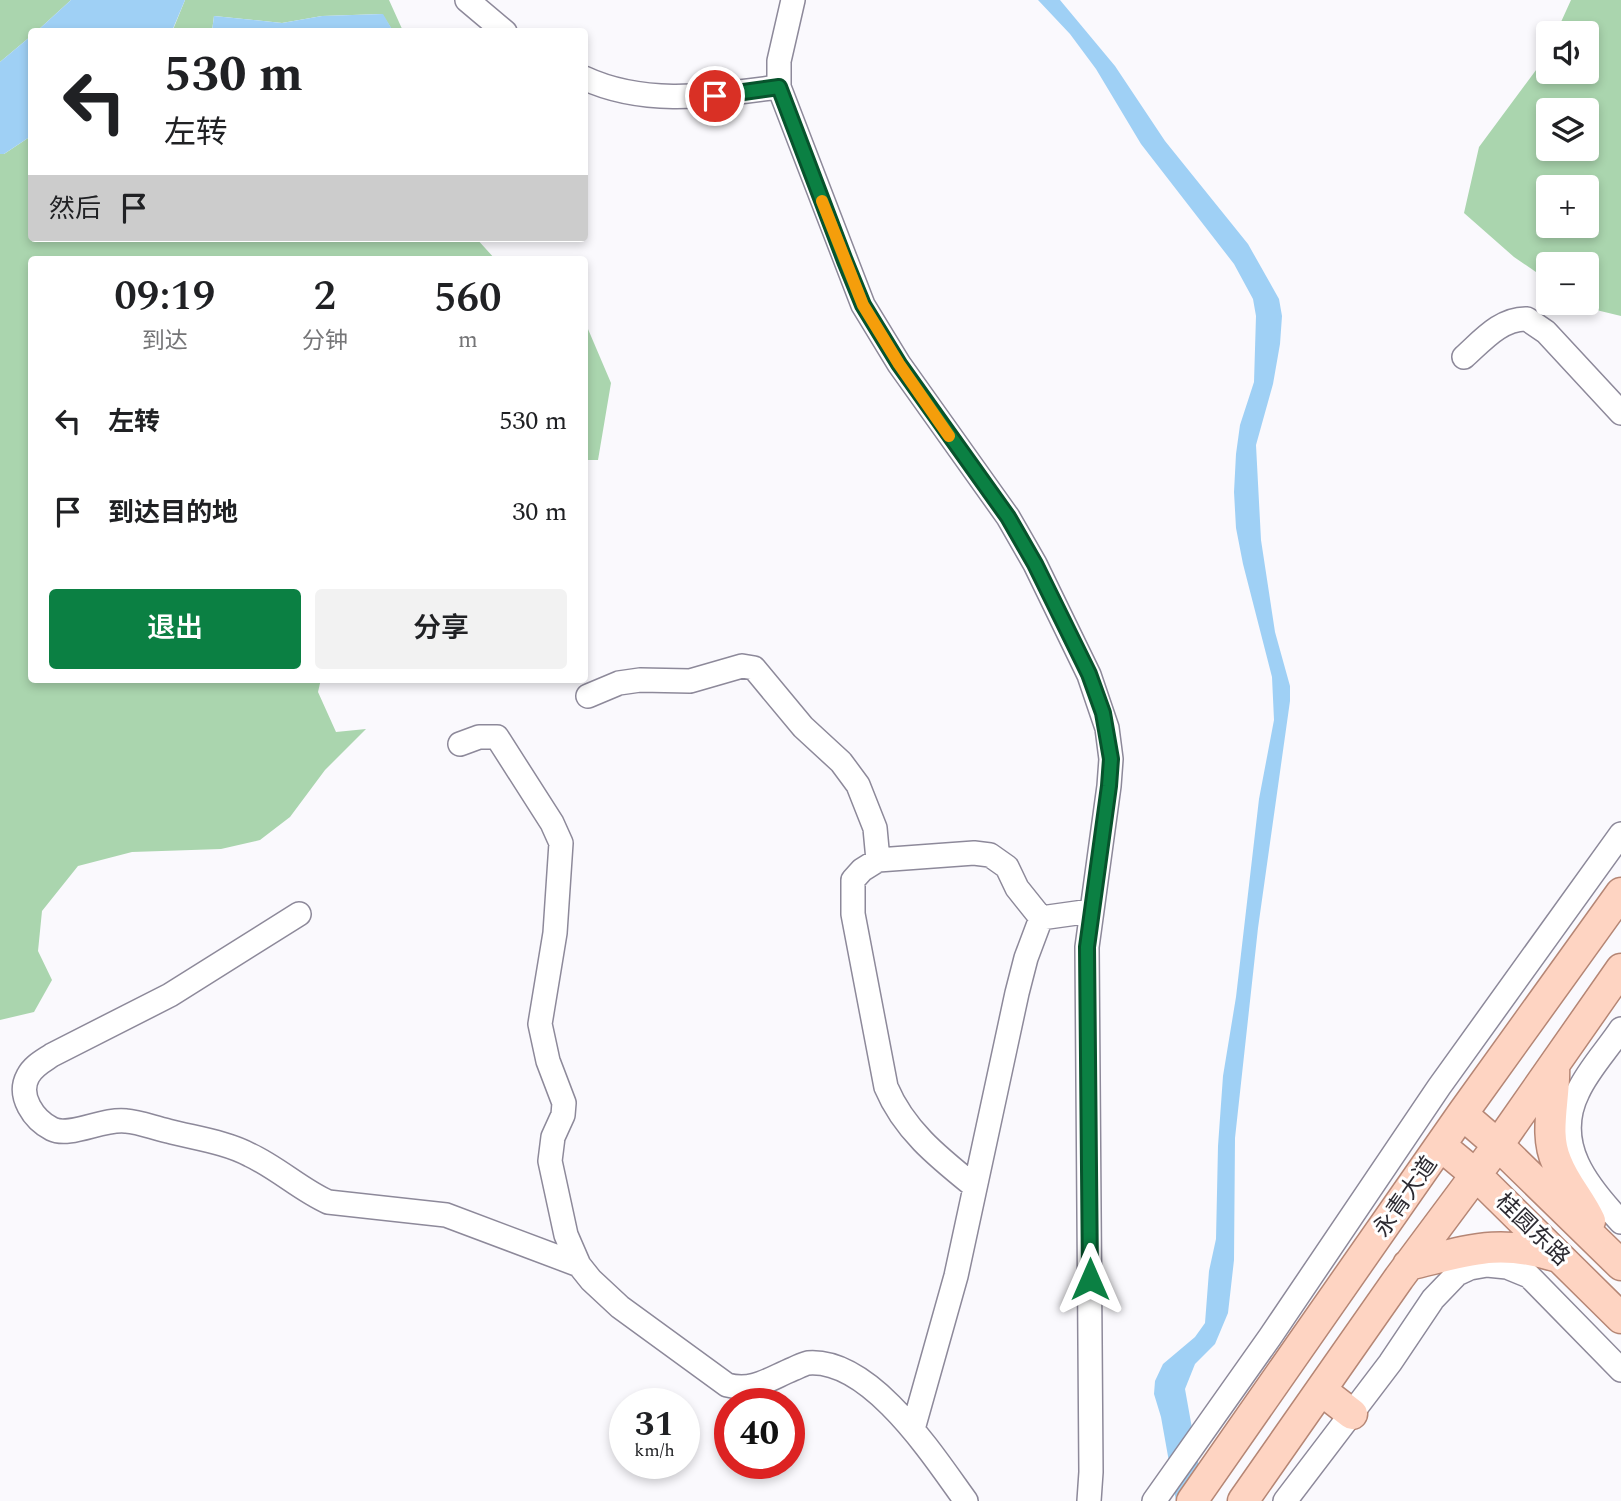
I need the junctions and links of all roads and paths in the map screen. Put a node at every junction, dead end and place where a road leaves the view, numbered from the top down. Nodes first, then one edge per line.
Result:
1 (467, 0) edge
2 (793, 0) edge
3 (500, 28) edge
4 (588, 79) edge
5 (779, 87) junction
6 (1464, 357) dead end
7 (1621, 412) edge
8 (588, 696) dead end
9 (460, 744) dead end
10 (1621, 834) edge
11 (878, 860) junction
12 (1621, 893) edge
13 (1091, 911) junction
14 (299, 915) dead end
15 (1041, 918) junction
16 (1621, 969) edge
17 (1528, 1023) junction
18 (1621, 1029) edge
19 (1559, 1058) junction
20 (1462, 1114) junction
21 (1441, 1146) junction
22 (1498, 1146) junction
23 (1476, 1175) junction
24 (974, 1186) junction
25 (1621, 1222) edge
26 (1366, 1254) junction
27 (1612, 1255) edge
28 (1561, 1258) junction
29 (579, 1265) junction
30 (1404, 1272) junction
31 (1621, 1318) edge
32 (1621, 1370) edge
33 (1321, 1390) junction
34 (1352, 1414) junction
35 (913, 1429) junction
36 (966, 1501) edge
37 (1089, 1501) edge
38 (1154, 1501) edge
39 (1192, 1501) edge
40 (1243, 1501) edge
41 (1285, 1501) edge

1 - 3 street
2 - 5 street
4 - 5 street
5 - 13 street
6 - 7 street
8 - 11 street
9 - 29 street
10 - 38 street
11 - 15 street
11 - 24 street
12 - 17 main road, 永青大道
13 - 15 street
13 - 37 street
14 - 29 street
15 - 24 street
16 - 19 main road, 永青大道
17 - 19 main road
17 - 20 main road, 永青大道
18 - 25 street
19 - 22 main road, 永青大道
19 - 27 main road
20 - 21 main road, 永青大道
20 - 22 main road, 桂圆东路
21 - 23 main road, 桂圆东路
21 - 26 main road, 永青大道
22 - 23 main road, 永青大道
22 - 27 main road, 桂圆东路
23 - 28 main road, 桂圆东路
23 - 30 main road, 永青大道
24 - 35 street
26 - 30 main road
26 - 39 main road, 永青大道
28 - 30 main road
28 - 31 main road, 桂圆东路
29 - 35 street
30 - 33 main road, 永青大道
32 - 34 street
33 - 34 main road
33 - 40 main road, 永青大道
34 - 41 street
35 - 36 street

